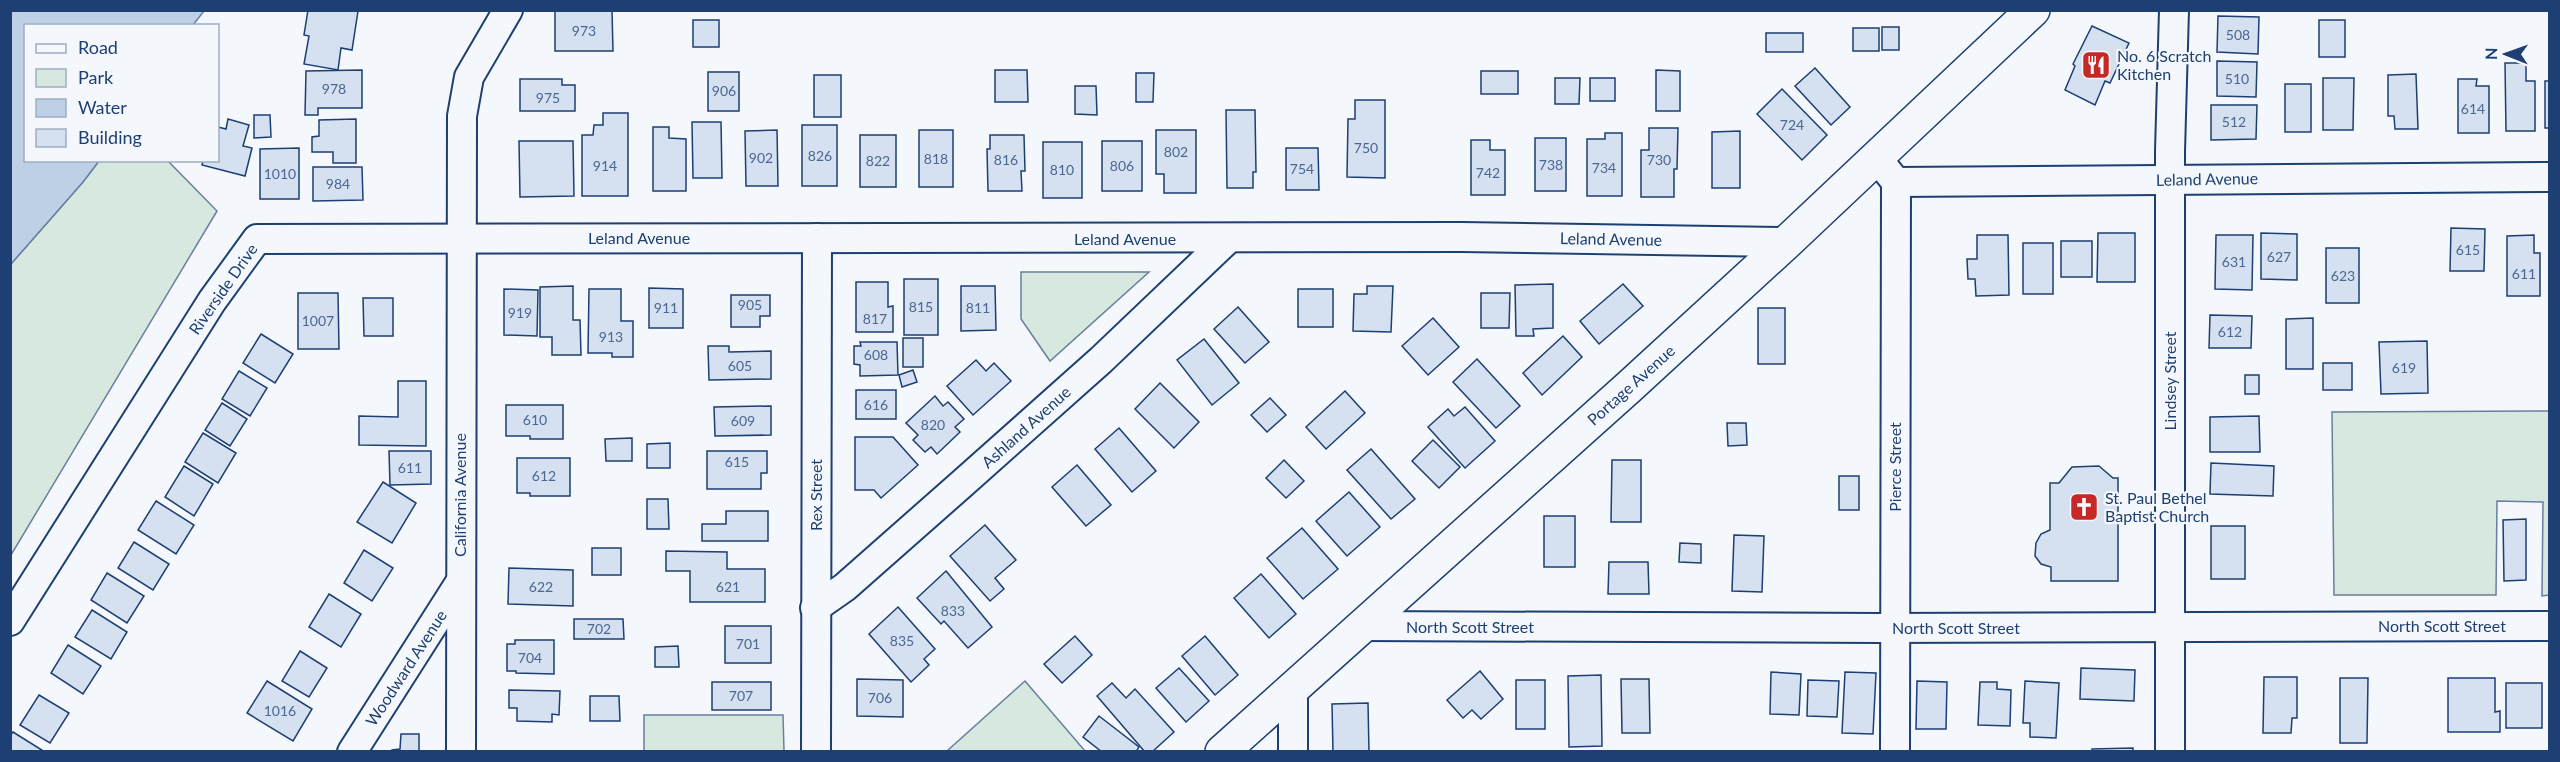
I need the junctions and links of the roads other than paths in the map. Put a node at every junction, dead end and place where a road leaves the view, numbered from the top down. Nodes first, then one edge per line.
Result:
1 (507, 10) edge
2 (2033, 10) edge
3 (2174, 10) edge
4 (1886, 169) junction
5 (2550, 177) edge
6 (2170, 180) junction
7 (462, 238) junction
8 (817, 238) junction
9 (1229, 238) junction
10 (1787, 242) junction
11 (459, 584) junction
12 (815, 608) junction
13 (10, 621) edge
14 (1362, 626) junction
15 (2170, 626) junction
16 (2550, 626) edge
17 (1895, 628) junction
18 (1293, 689) junction
19 (352, 752) edge
20 (461, 752) edge
21 (816, 752) edge
22 (1222, 752) edge
23 (1293, 752) edge
24 (1895, 752) edge
25 (2170, 752) edge

1 - 7 street
2 - 4 main road, Portage Avenue
3 - 6 street, Lindsey Street
4 - 6 street, Leland Avenue
4 - 10 main road, Portage Avenue
4 - 17 street, Pierce Street
5 - 6 street, Leland Avenue
6 - 15 street, Lindsey Street
7 - 8 street, Leland Avenue
7 - 11 street, California Avenue
7 - 13 street, Riverside Drive
8 - 9 street, Leland Avenue
8 - 12 street, Rex Street
9 - 10 street, Leland Avenue
9 - 12 street, Ashland Avenue
10 - 14 main road, Portage Avenue
11 - 19 street, Woodward Avenue
11 - 20 street, California Avenue
12 - 21 street, Rex Street
14 - 17 street, North Scott Street
14 - 18 main road, Portage Avenue
15 - 16 street, North Scott Street
15 - 17 street, North Scott Street
15 - 25 street, Lindsey Street
17 - 24 street, Pierce Street
18 - 22 main road, Portage Avenue
18 - 23 street

